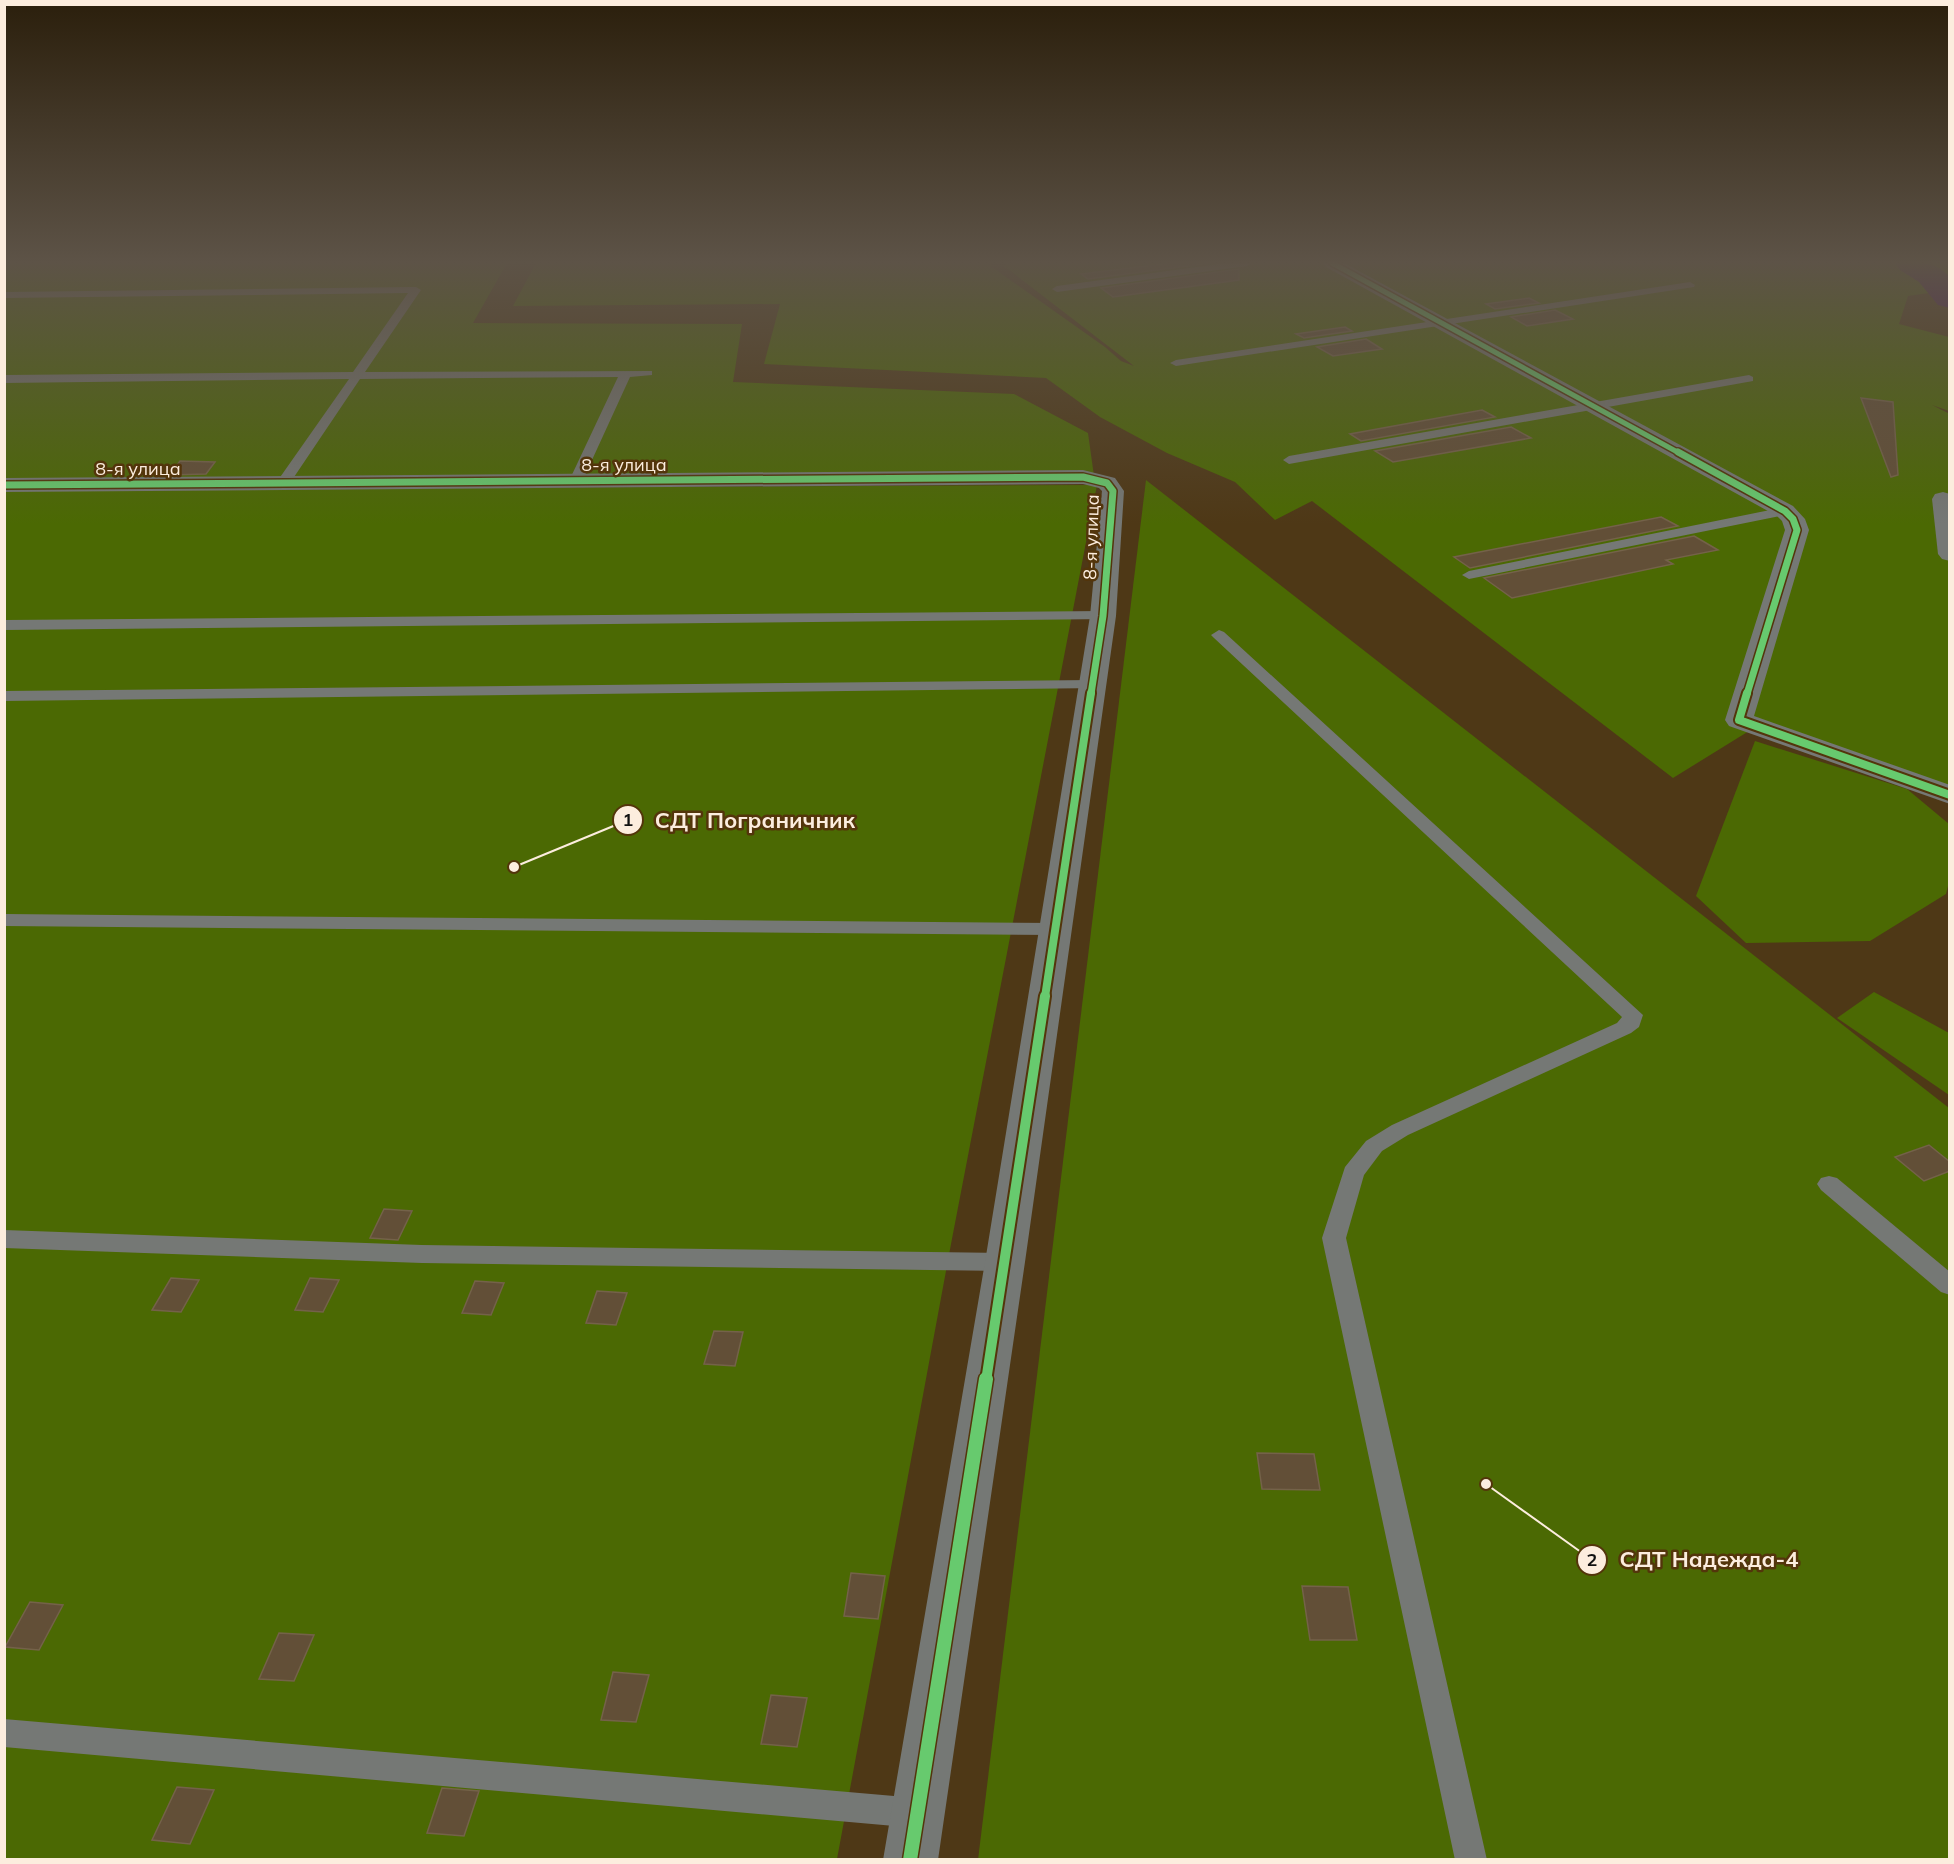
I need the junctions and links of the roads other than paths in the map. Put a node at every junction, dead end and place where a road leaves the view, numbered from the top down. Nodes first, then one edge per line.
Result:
1 (375, 350) edge
2 (1261, 350) edge
3 (1494, 350) edge
4 (1176, 363) dead end
5 (648, 373) dead end
6 (625, 374) junction
7 (357, 376) junction
8 (4, 379) edge
9 (1749, 379) dead end
10 (1596, 406) junction
11 (1289, 460) dead end
12 (576, 481) junction
13 (283, 483) junction
14 (4, 485) edge
15 (1943, 499) dead end
16 (1785, 511) junction
17 (1950, 554) edge
18 (1469, 575) dead end
19 (1103, 616) junction
20 (4, 625) edge
21 (1219, 636) dead end
22 (1093, 685) junction
23 (4, 696) edge
24 (1950, 795) edge
25 (4, 920) edge
26 (1056, 929) junction
27 (1829, 1185) dead end
28 (4, 1239) edge
29 (1005, 1262) junction
30 (1950, 1286) edge
31 (4, 1733) edge
32 (917, 1813) junction
33 (910, 1860) edge
34 (1471, 1860) edge

1 - 7 lane
2 - 4 lane
3 - 10 street
5 - 6 lane
6 - 7 lane
6 - 12 lane
7 - 8 lane
7 - 13 lane
9 - 10 lane
10 - 11 lane
10 - 16 street
12 - 13 street, 8-я улица
12 - 19 street, 8-я улица
13 - 14 street, 8-я улица
15 - 17 street
16 - 18 lane
16 - 24 street
19 - 20 lane
19 - 22 street, 8-я улица
21 - 34 lane
22 - 23 lane
22 - 26 street, 8-я улица
25 - 26 lane
26 - 29 street, 8-я улица
27 - 30 lane
28 - 29 lane
29 - 32 street, 8-я улица
31 - 32 lane
32 - 33 street, 8-я улица

